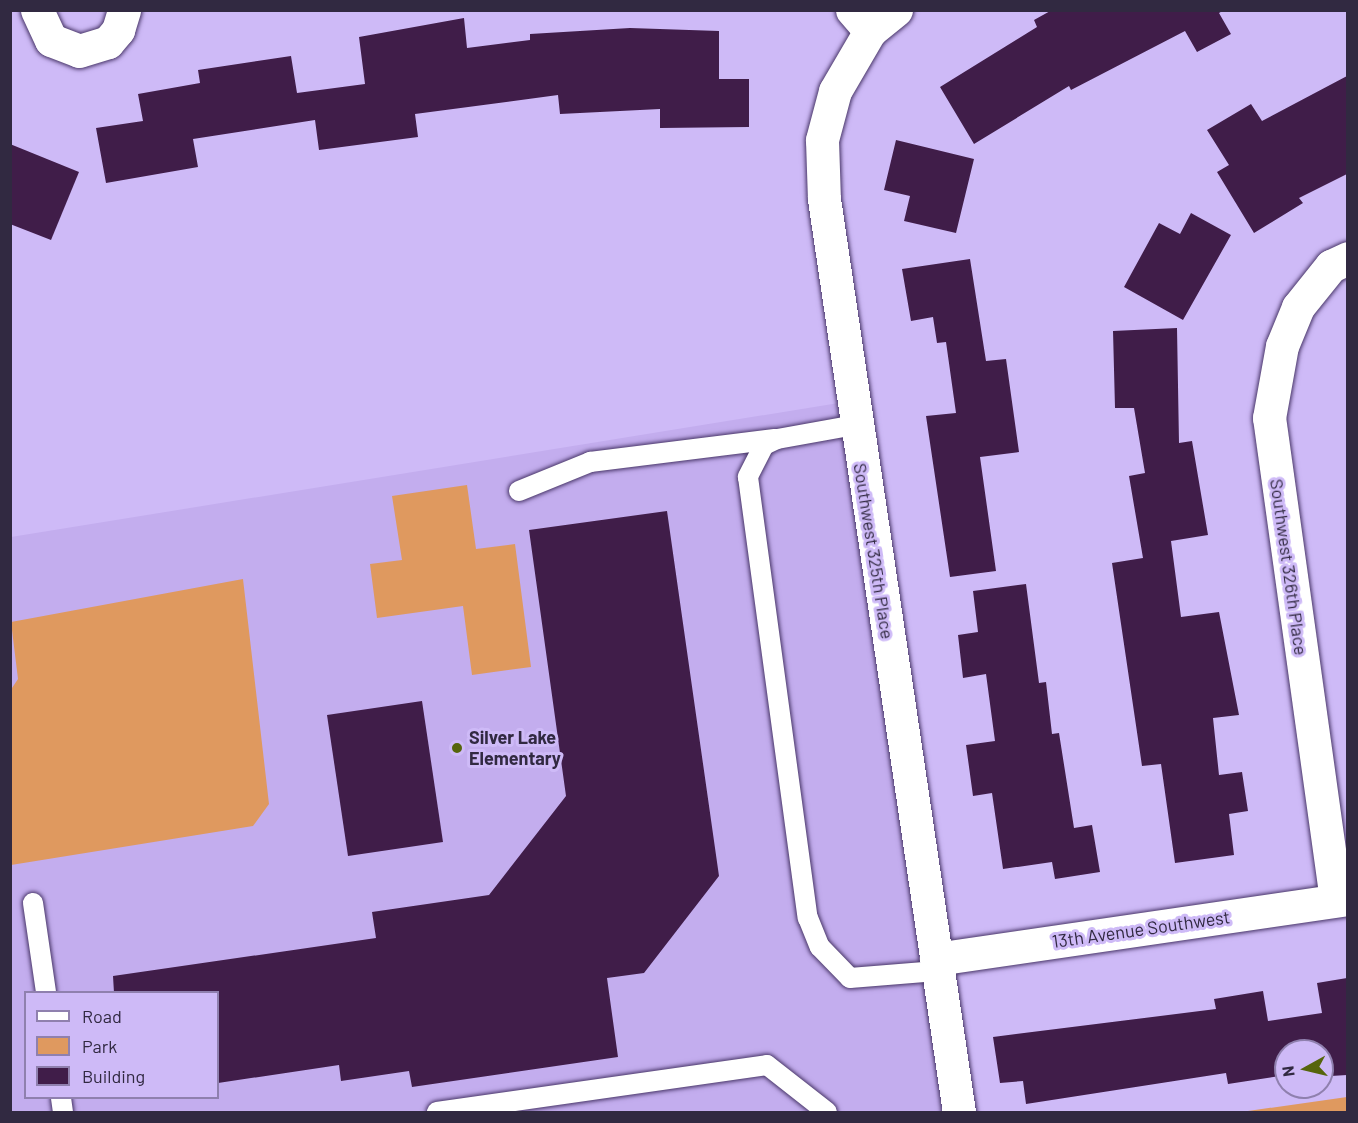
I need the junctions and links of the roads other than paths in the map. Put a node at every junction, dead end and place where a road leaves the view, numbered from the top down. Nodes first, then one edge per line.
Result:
1 (37, 10) edge
2 (124, 10) edge
3 (896, 10) edge
4 (861, 21) edge
5 (1347, 258) edge
6 (855, 425) junction
7 (777, 439) junction
8 (519, 491) dead end
9 (1342, 899) edge
10 (33, 903) dead end
11 (936, 965) junction
12 (46, 991) edge
13 (436, 1113) edge
14 (827, 1113) edge
15 (959, 1113) edge

1 - 2 street
3 - 4 street, Southwest 325th Place
4 - 6 street, Southwest 325th Place
5 - 9 street, Southwest 326th Place
6 - 7 lane
6 - 11 street, Southwest 325th Place
7 - 8 lane
7 - 11 lane
9 - 11 street, 13th Avenue Southwest
10 - 12 lane
11 - 15 street, Southwest 325th Place
13 - 14 lane

